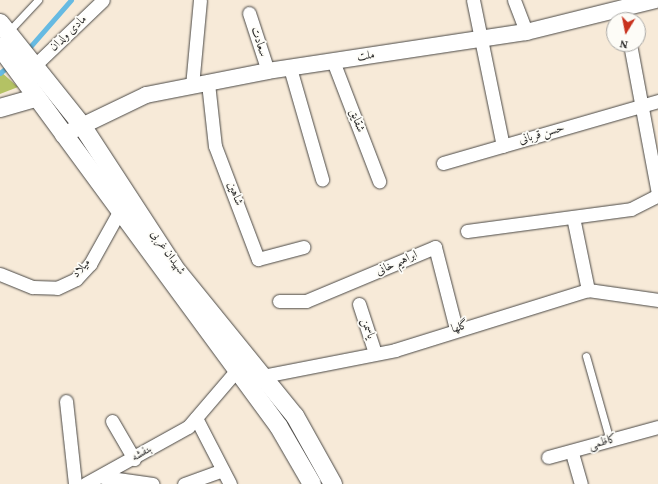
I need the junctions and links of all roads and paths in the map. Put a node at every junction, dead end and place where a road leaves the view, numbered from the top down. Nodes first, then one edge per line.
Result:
1 (38, 0) edge
2 (103, 0) edge
3 (200, 0) edge
4 (473, 0) edge
5 (514, 0) edge
6 (655, 0) edge
7 (249, 12) dead end
8 (628, 12) edge
9 (606, 17) edge
10 (526, 32) junction
11 (2, 35) edge
12 (481, 40) junction
13 (631, 52) edge
14 (333, 61) junction
15 (34, 66) junction
16 (290, 68) junction
17 (268, 72) junction
18 (208, 83) junction
19 (192, 86) junction
20 (36, 98) junction
21 (658, 101) edge
22 (641, 104) junction
23 (0, 108) edge
24 (80, 124) junction
25 (63, 135) junction
26 (503, 146) junction
27 (443, 163) dead end
28 (322, 179) dead end
29 (379, 181) dead end
30 (658, 194) edge
31 (119, 212) junction
32 (573, 217) junction
33 (467, 231) dead end
34 (303, 247) dead end
35 (0, 274) edge
36 (588, 290) junction
37 (279, 301) dead end
38 (658, 301) edge
39 (358, 304) dead end
40 (456, 329) junction
41 (375, 353) junction
42 (586, 356) dead end
43 (236, 370) junction
44 (263, 376) junction
45 (66, 401) dead end
46 (196, 418) junction
47 (112, 421) dead end
48 (658, 427) edge
49 (610, 441) junction
50 (572, 452) junction
51 (548, 457) dead end
52 (134, 459) junction
53 (223, 470) junction
54 (103, 477) junction
55 (120, 482) edge
56 (75, 484) edge
57 (85, 484) edge
58 (153, 484) edge
59 (184, 484) edge
60 (230, 484) edge
61 (312, 484) edge
62 (333, 484) edge
63 (581, 484) edge

1 - 11 lane
2 - 15 street, مادی ولدان
3 - 19 street
4 - 12 street
5 - 10 street
6 - 8 street, ملت
7 - 17 street, سعادت
9 - 10 street, ملت
10 - 12 street, ملت
11 - 15 main road, شهیدان غربی
11 - 20 main road, شهیدان غربی
12 - 14 street, ملت
12 - 26 street
13 - 22 street
14 - 16 street, ملت
14 - 29 street, شقایق
15 - 24 main road, شهیدان غربی
16 - 17 street, ملت
16 - 28 street
17 - 18 street, ملت
18 - 19 street, ملت
18 - 34 street, شاهین
19 - 24 street, ملت
20 - 23 main road
20 - 25 main road, شهیدان غربی
21 - 22 street, حسن قربانی
22 - 26 street, حسن قربانی
22 - 30 street
24 - 25 street, ملت
24 - 44 main road, شهیدان غربی
25 - 31 main road, شهیدان غربی
26 - 27 street, حسن قربانی
30 - 32 street
31 - 35 street, میلاد
31 - 43 main road, شهیدان غربی
32 - 33 street
32 - 36 street
36 - 38 street, گلها
36 - 40 street, گلها
37 - 40 street, ابراهیم خانی
39 - 41 street, یاسمن
40 - 41 street, گلها
41 - 44 street, گلها
42 - 49 lane
43 - 46 street, بنفشه
43 - 61 main road, شهیدان غربی
44 - 62 main road, شهیدان غربی
45 - 56 street
46 - 52 street, بنفشه
46 - 53 street
47 - 52 street
48 - 49 street, کاظمی
49 - 50 street, کاظمی
50 - 51 street, کاظمی
50 - 63 street
52 - 54 street, بنفشه
53 - 59 street
53 - 60 street
54 - 55 street
54 - 57 street, بنفشه
55 - 58 street

